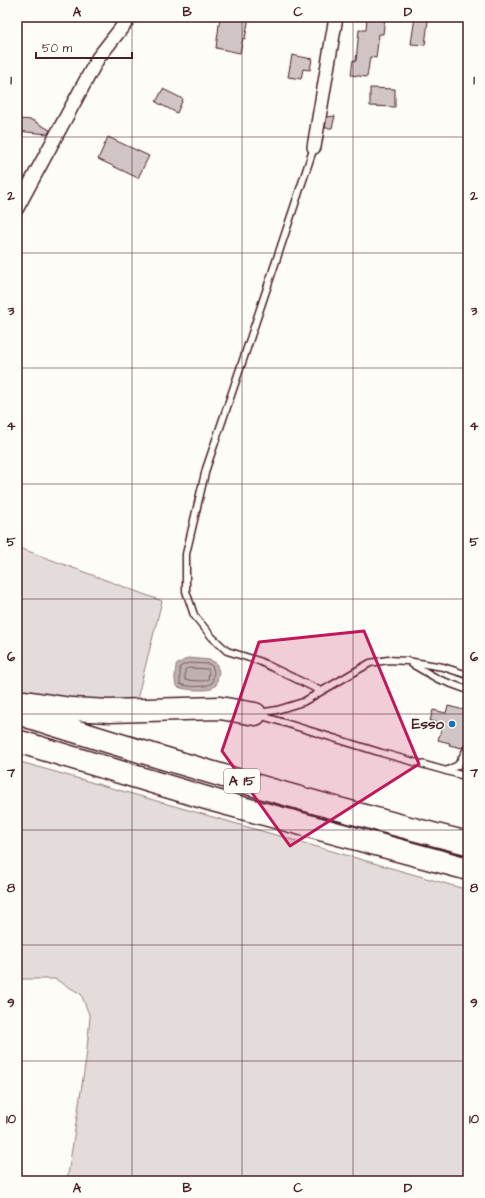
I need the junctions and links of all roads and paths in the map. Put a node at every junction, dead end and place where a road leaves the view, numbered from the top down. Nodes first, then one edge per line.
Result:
1 (130, 17) edge
2 (336, 17) edge
3 (314, 147) joint
4 (17, 208) edge
5 (407, 661) junction
6 (468, 675) edge
7 (466, 690) edge
8 (321, 691) junction
9 (468, 697) edge
10 (17, 712) edge
11 (255, 714) junction
12 (17, 741) edge
13 (466, 749) dead end
14 (446, 771) junction
15 (468, 777) edge
16 (468, 843) edge
17 (468, 869) edge

1 - 4 street
2 - 3 street
3 - 8 lane
5 - 6 lane
5 - 7 lane
5 - 8 lane
7 - 9 lane
8 - 11 lane
10 - 11 highway
10 - 16 highway, A 15
11 - 14 lane
12 - 17 highway, A 15
13 - 14 lane
14 - 15 lane

